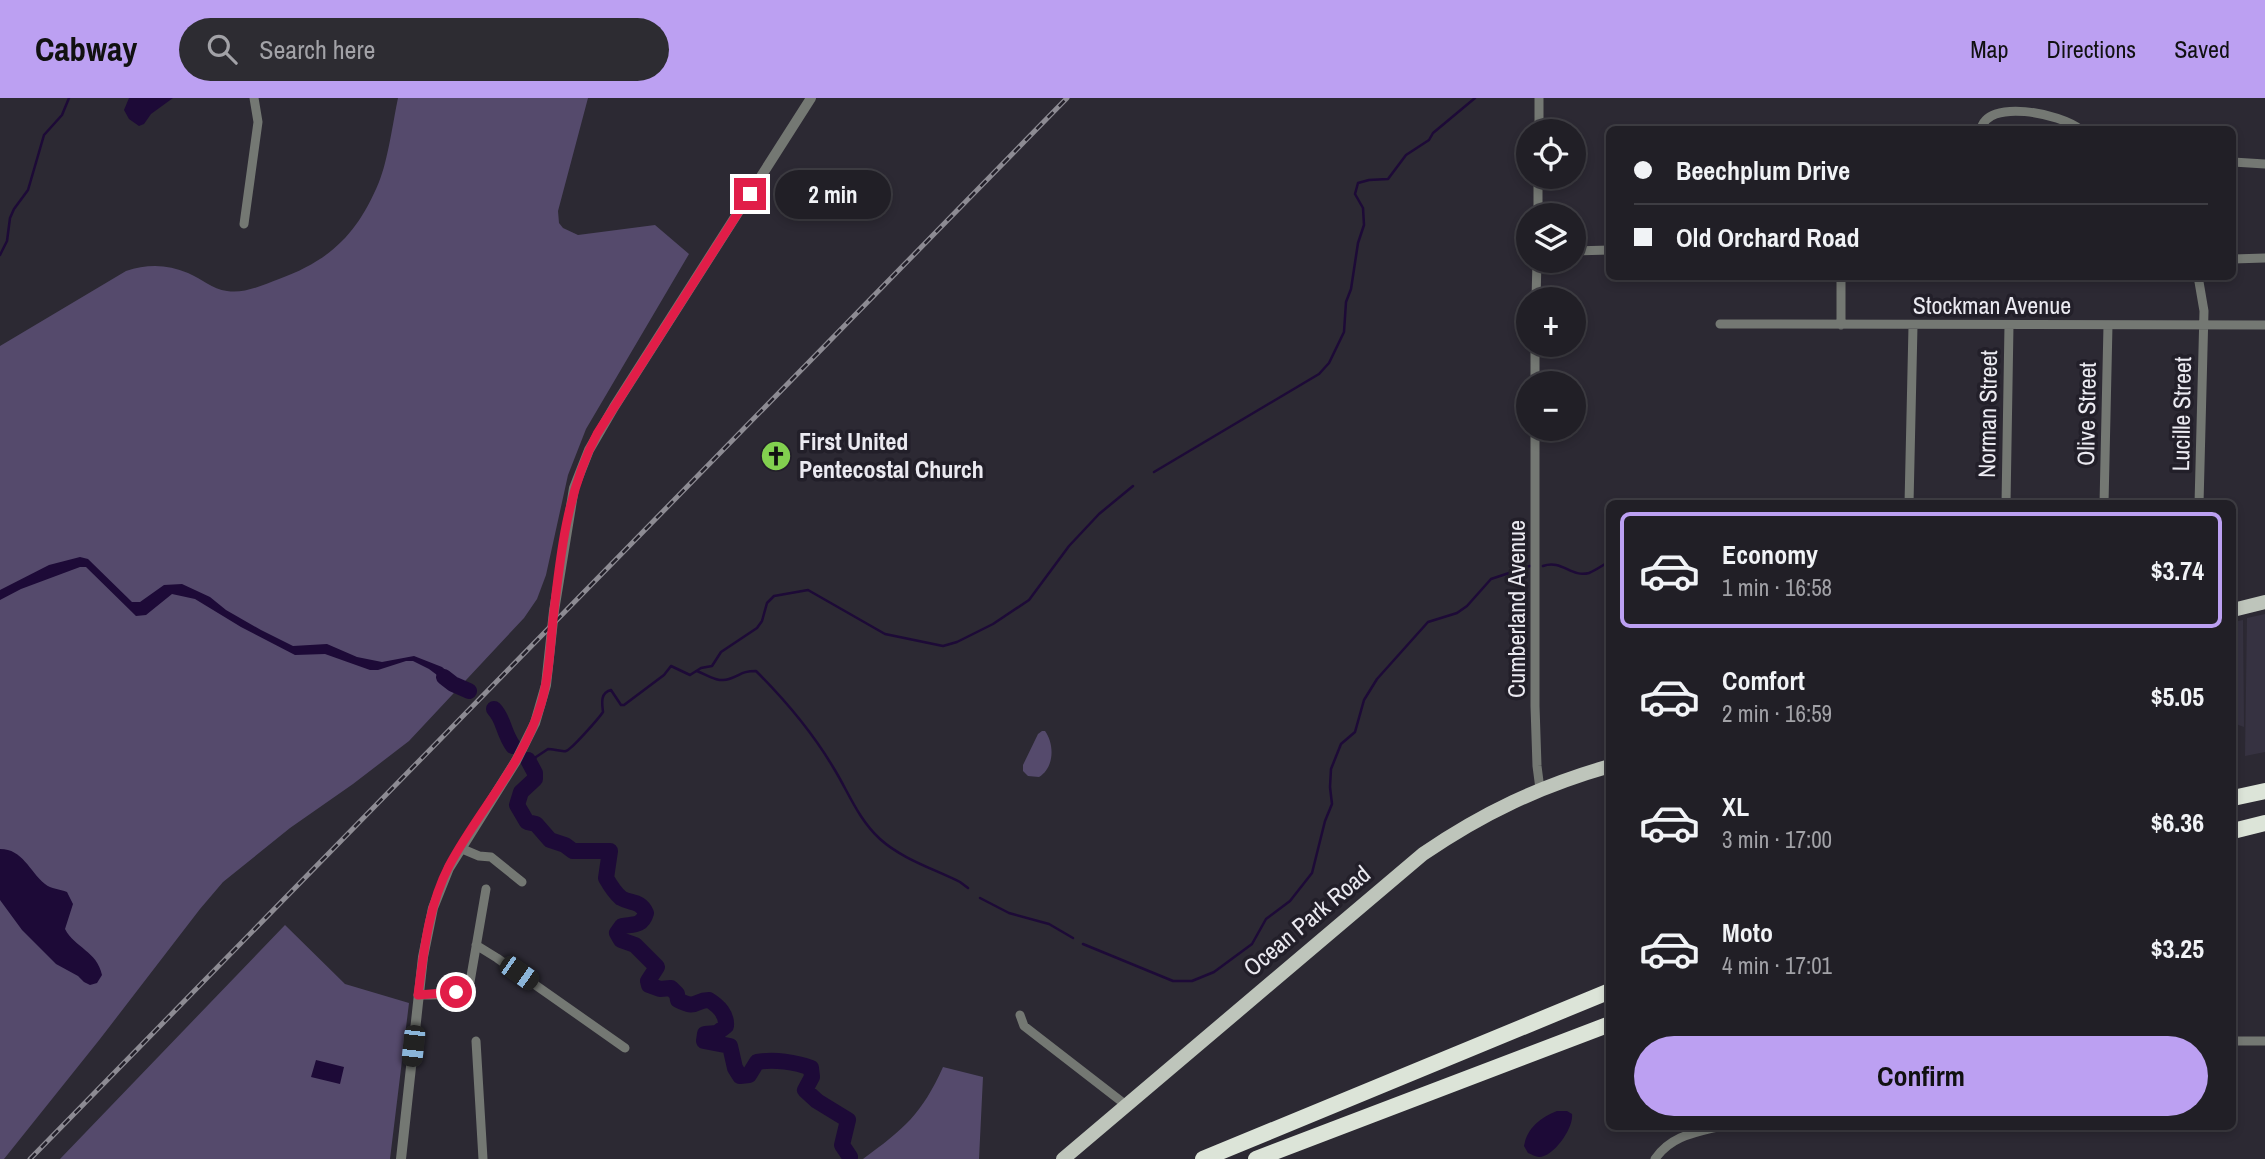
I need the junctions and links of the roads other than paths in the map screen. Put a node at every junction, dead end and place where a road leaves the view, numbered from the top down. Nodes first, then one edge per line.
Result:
1 (254, 98) edge
2 (811, 98) edge
3 (1539, 98) edge
4 (1539, 119) edge
5 (1982, 126) edge
6 (2075, 126) edge
7 (2236, 162) edge
8 (2265, 164) edge
9 (244, 224) dead end
10 (1606, 250) edge
11 (1586, 251) edge
12 (2265, 258) edge
13 (2236, 259) edge
14 (1841, 280) edge
15 (2199, 280) edge
16 (1720, 324) dead end
17 (1841, 325) junction
18 (2009, 325) junction
19 (2108, 325) junction
20 (2204, 325) junction
21 (2265, 325) edge
22 (1913, 326) junction
23 (1535, 441) edge
24 (1909, 500) edge
25 (2006, 500) edge
26 (2105, 500) edge
27 (2199, 500) edge
28 (2265, 601) edge
29 (2236, 609) edge
30 (1606, 767) edge
31 (1540, 789) junction
32 (2265, 791) edge
33 (2236, 798) edge
34 (2265, 823) edge
35 (2236, 830) edge
36 (460, 848) junction
37 (522, 882) dead end
38 (486, 889) dead end
39 (476, 945) junction
40 (1606, 993) edge
41 (418, 995) junction
42 (1020, 1016) dead end
43 (1606, 1026) edge
44 (476, 1041) dead end
45 (2236, 1041) edge
46 (2265, 1041) edge
47 (625, 1048) dead end
48 (1126, 1105) junction
49 (1705, 1130) edge
50 (401, 1159) edge
51 (483, 1159) edge
52 (1063, 1159) edge
53 (1203, 1159) edge
54 (1256, 1159) edge
55 (1655, 1159) edge

1 - 9 street
2 - 36 street
3 - 4 street
5 - 6 street
7 - 8 street
10 - 11 street
12 - 13 street
14 - 17 street
15 - 20 street, Lucille Street
16 - 17 street, Stockman Avenue
17 - 22 street, Stockman Avenue
18 - 19 street, Stockman Avenue
18 - 22 street, Stockman Avenue
18 - 25 street, Norman Street
19 - 20 street, Stockman Avenue
19 - 26 street, Olive Street
20 - 21 street, Stockman Avenue
20 - 27 street, Lucille Street
22 - 24 street
23 - 31 street, Cumberland Avenue
28 - 29 main road
30 - 31 main road, Ocean Park Road
31 - 48 main road, Ocean Park Road
32 - 33 highway
34 - 35 highway
36 - 37 street
36 - 41 street
38 - 39 street
39 - 41 street
39 - 47 street
40 - 53 highway
41 - 50 street
42 - 48 street
43 - 54 highway
44 - 51 street
45 - 46 street
48 - 52 main road, Ocean Park Road
49 - 55 street

